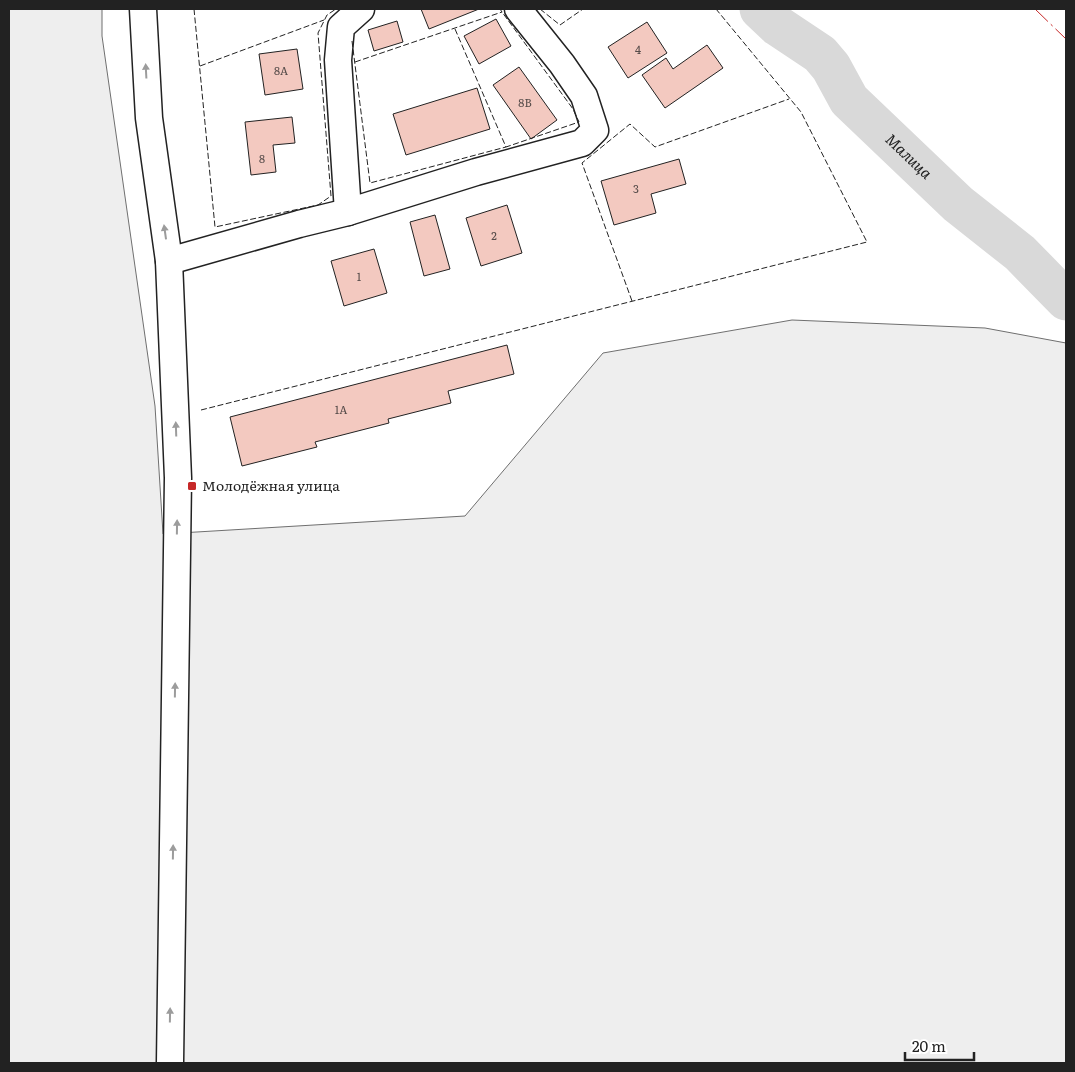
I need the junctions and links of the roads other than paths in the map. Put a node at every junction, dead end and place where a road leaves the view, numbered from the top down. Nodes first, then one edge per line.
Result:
1 (143, 9) edge
2 (361, 9) edge
3 (518, 9) edge
4 (348, 212) junction
5 (169, 261) junction
6 (170, 1063) edge

5 -> 1 street
2 - 4 street
3 - 4 street
4 - 5 street
6 -> 5 street

